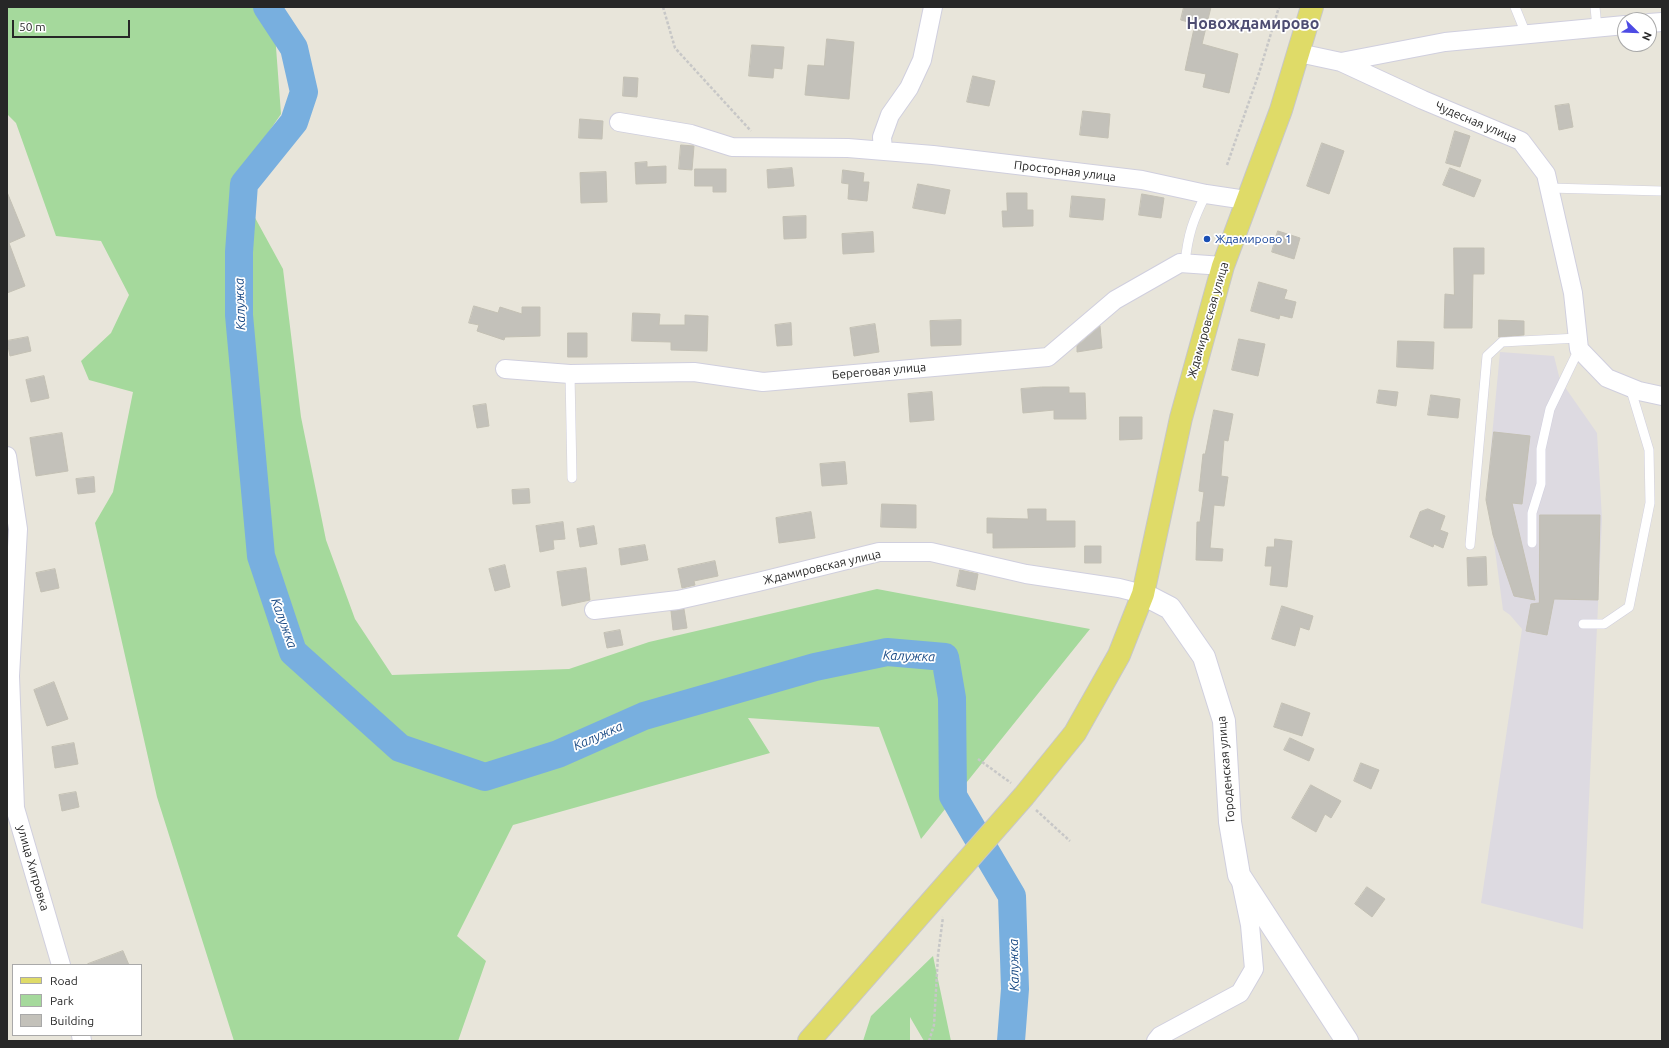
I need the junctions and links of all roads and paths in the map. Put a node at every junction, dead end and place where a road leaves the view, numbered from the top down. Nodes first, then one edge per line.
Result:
1 (663, 7) edge
2 (933, 7) edge
3 (1279, 7) edge
4 (1312, 7) edge
5 (1515, 7) edge
6 (1595, 7) edge
7 (1617, 27) edge
8 (1597, 28) junction
9 (1526, 34) junction
10 (1298, 53) junction
11 (1340, 62) junction
12 (619, 122) dead end
13 (766, 147) junction
14 (882, 151) junction
15 (1227, 165) dead end
16 (1549, 188) junction
17 (1662, 191) edge
18 (1206, 194) junction
19 (1246, 200) junction
20 (1185, 263) junction
21 (1222, 266) junction
22 (1578, 344) junction
23 (505, 369) dead end
24 (570, 374) junction
25 (1630, 387) junction
26 (1662, 396) edge
27 (7, 456) edge
28 (572, 478) dead end
29 (1532, 542) dead end
30 (1470, 545) dead end
31 (1144, 594) junction
32 (594, 610) dead end
33 (1583, 624) dead end
34 (978, 759) dead end
35 (1023, 795) junction
36 (11, 801) edge
37 (1070, 841) dead end
38 (1239, 875) junction
39 (940, 904) junction
40 (60, 964) edge
41 (809, 1041) edge
42 (929, 1041) edge
43 (1156, 1041) edge
44 (1347, 1041) edge

1 - 13 path
2 - 14 street
3 - 15 path
4 - 10 main road, Ждамировская улица
5 - 9 lane
6 - 8 lane
7 - 8 street
8 - 9 street
9 - 11 street
10 - 11 street
10 - 19 main road, Ждамировская улица
11 - 16 street, Чудесная улица
12 - 13 street, Просторная улица
13 - 14 street, Просторная улица
14 - 18 street, Просторная улица
16 - 17 lane
16 - 22 street, Чудесная улица
18 - 19 street, Просторная улица
18 - 20 lane
19 - 21 main road, Ждамировская улица
20 - 21 street, Береговая улица
20 - 24 street, Береговая улица
21 - 31 main road, Ждамировская улица
22 - 25 street
22 - 29 lane
22 - 30 lane
23 - 24 street, Береговая улица
24 - 28 lane
25 - 26 street
25 - 33 lane
27 - 36 street, улица Хитровка
31 - 32 street, Ждамировская улица
31 - 35 main road, Ждамировская улица
31 - 38 street, Городенская улица
34 - 35 path
35 - 37 path
35 - 39 main road, Ждамировская улица
36 - 40 street, улица Хитровка
38 - 43 street, Городенская улица
38 - 44 street, Городенская улица
39 - 41 main road, Ждамировская улица
39 - 42 path

